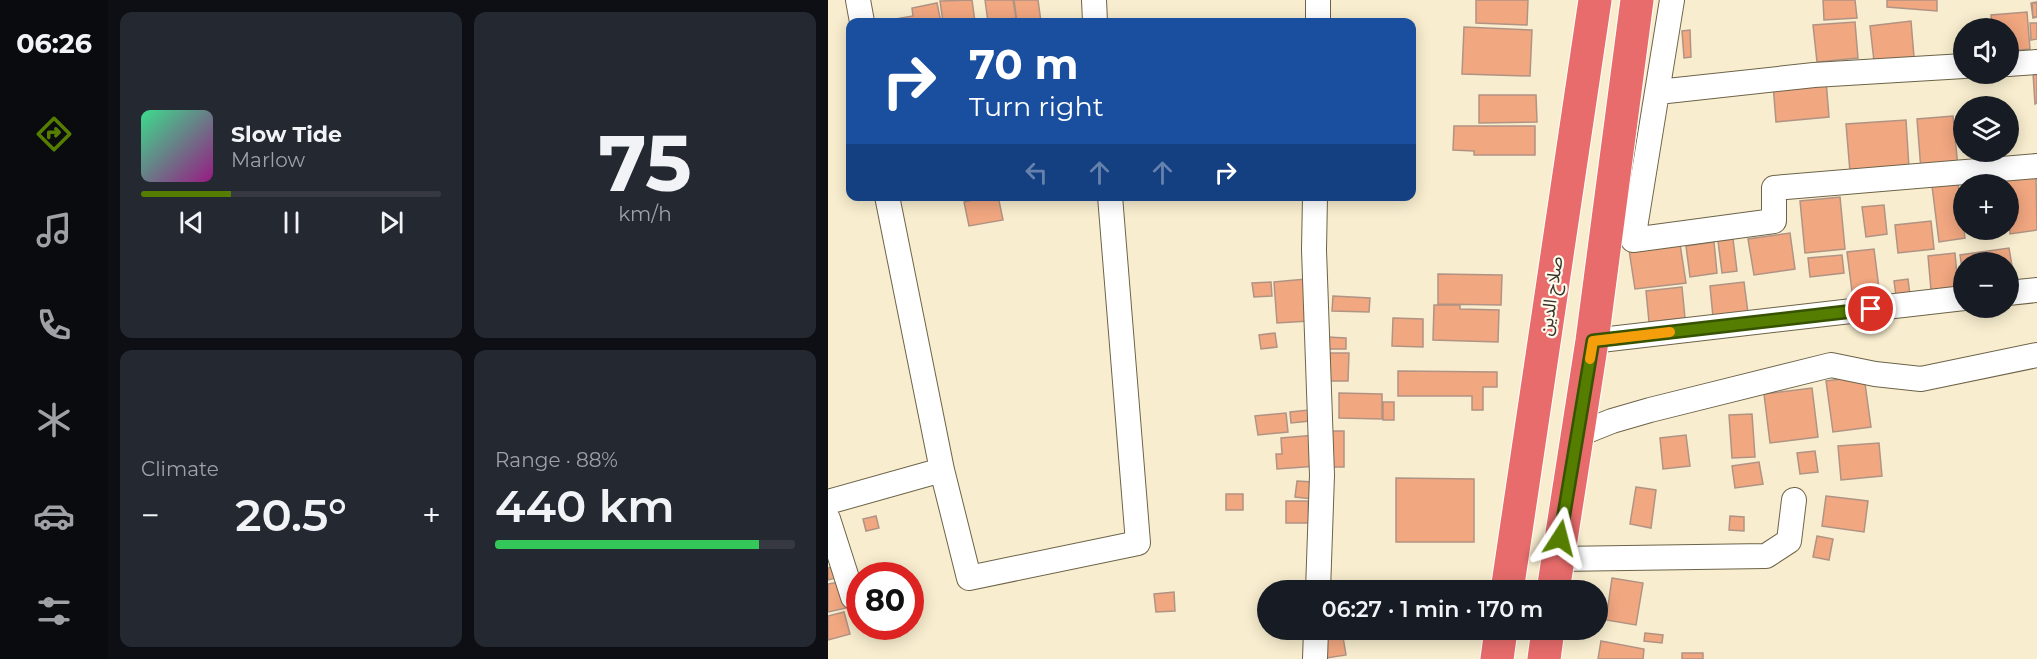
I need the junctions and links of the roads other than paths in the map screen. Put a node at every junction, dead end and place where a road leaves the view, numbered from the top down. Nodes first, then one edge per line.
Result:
1 (858, 0) edge
2 (1094, 0) edge
3 (1318, 0) edge
4 (1594, 0) edge
5 (1637, 0) edge
6 (1672, 0) edge
7 (861, 18) edge
8 (1095, 18) edge
9 (1318, 18) edge
10 (2037, 62) edge
11 (2019, 63) edge
12 (1953, 67) edge
13 (1658, 92) junction
14 (2037, 166) edge
15 (888, 201) edge
16 (1110, 201) edge
17 (1315, 201) edge
18 (2037, 290) edge
19 (2019, 292) edge
20 (1953, 299) edge
21 (1593, 341) junction
22 (2037, 355) edge
23 (1577, 435) junction
24 (942, 470) junction
25 (1794, 500) dead end
26 (828, 502) edge
27 (828, 519) edge
28 (1557, 559) junction
29 (846, 575) edge
30 (1318, 580) edge
31 (1509, 580) edge
32 (1554, 580) edge
33 (1316, 640) edge
34 (1500, 640) edge
35 (1547, 640) edge
36 (1315, 659) edge
37 (1497, 659) edge
38 (1544, 659) edge

1 - 7 street
2 - 8 street
3 - 9 street
4 - 31 highway, صلاح الدين
5 - 21 highway
6 - 13 street
10 - 11 street
12 - 13 street
13 - 14 street
15 - 24 street
16 - 24 street
17 - 30 street
18 - 19 street
20 - 21 street
21 - 23 highway
22 - 23 street
23 - 28 highway
24 - 26 street
25 - 28 street
27 - 29 street
28 - 32 highway
33 - 36 street
34 - 37 highway
35 - 38 highway

